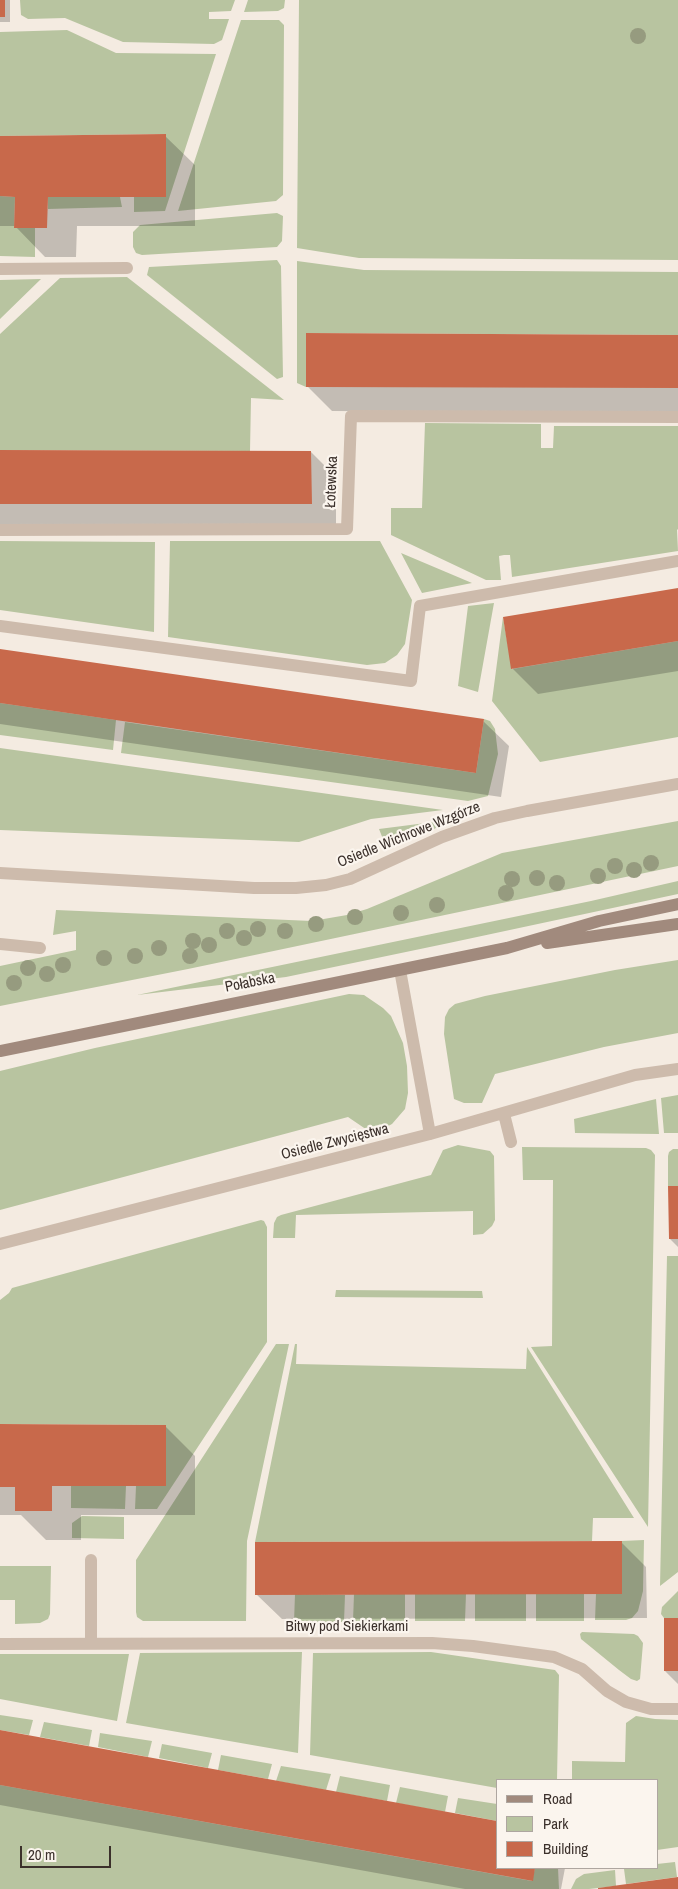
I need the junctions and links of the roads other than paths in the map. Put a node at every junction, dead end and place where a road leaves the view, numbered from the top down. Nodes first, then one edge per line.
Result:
1 (127, 268) dead end
2 (0, 269) edge
3 (678, 417) edge
4 (0, 530) edge
5 (678, 562) edge
6 (0, 626) edge
7 (678, 784) edge
8 (0, 873) edge
9 (678, 904) edge
10 (678, 924) edge
11 (0, 944) edge
12 (40, 948) dead end
13 (507, 948) junction
14 (400, 970) junction
15 (0, 1051) edge
16 (678, 1068) edge
17 (504, 1114) junction
18 (430, 1134) junction
19 (510, 1142) dead end
20 (0, 1244) edge
21 (91, 1560) dead end
22 (0, 1644) edge
23 (91, 1644) junction
24 (678, 1709) edge

1 - 2 street
3 - 4 street, Łotewska
5 - 6 street
7 - 8 street, Osiedle Wichrowe Wzgórze
9 - 13 street, Połabska
10 - 13 street, Połabska
11 - 12 street
13 - 14 street, Połabska
14 - 15 street, Połabska
14 - 18 street
16 - 17 street, Osiedle Zwycięstwa
17 - 18 street, Osiedle Zwycięstwa
17 - 19 street
18 - 20 street, Osiedle Zwycięstwa
21 - 23 street
22 - 23 street, Bitwy pod Siekierkami
23 - 24 street, Bitwy pod Siekierkami

